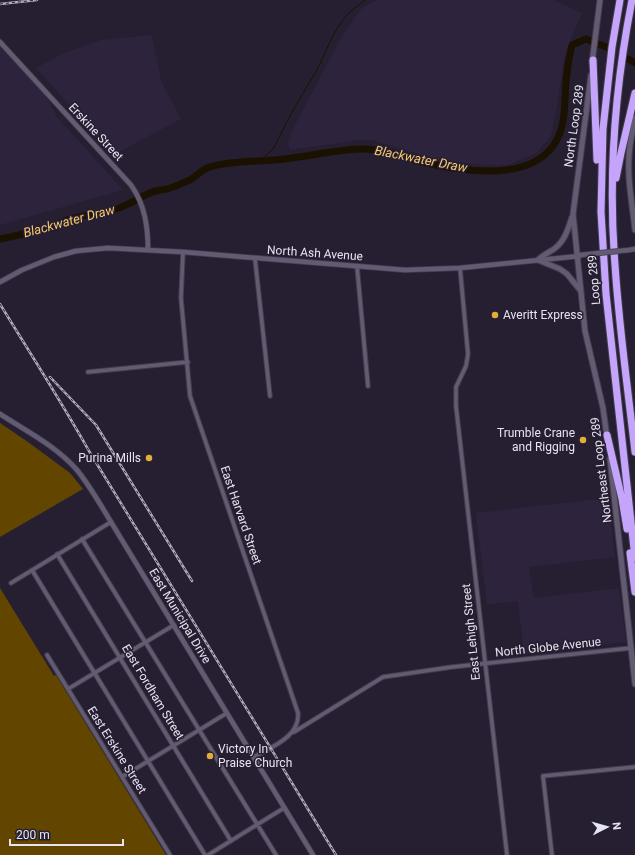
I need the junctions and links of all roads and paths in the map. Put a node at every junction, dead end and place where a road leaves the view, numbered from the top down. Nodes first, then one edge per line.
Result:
1 (600, 0) edge
2 (620, 0) edge
3 (632, 0) edge
4 (0, 42) edge
5 (593, 60) junction
6 (635, 93) edge
7 (635, 118) edge
8 (601, 212) junction
9 (573, 214) junction
10 (635, 229) edge
11 (613, 230) junction
12 (148, 250) junction
13 (632, 250) edge
14 (182, 252) junction
15 (579, 256) junction
16 (254, 259) junction
17 (538, 260) junction
18 (357, 266) junction
19 (460, 268) junction
20 (0, 282) edge
21 (581, 290) junction
22 (188, 362) junction
23 (88, 372) dead end
24 (368, 386) dead end
25 (270, 396) dead end
26 (0, 414) edge
27 (607, 435) junction
28 (635, 452) edge
29 (111, 522) junction
30 (82, 539) junction
31 (57, 554) junction
32 (635, 558) edge
33 (32, 570) junction
34 (11, 583) dead end
35 (635, 592) edge
36 (174, 625) junction
37 (145, 642) junction
38 (631, 648) junction
39 (47, 655) dead end
40 (120, 658) junction
41 (485, 664) junction
42 (94, 674) junction
43 (635, 684) edge
44 (68, 689) junction
45 (227, 713) junction
46 (199, 730) junction
47 (291, 734) junction
48 (173, 746) junction
49 (254, 758) junction
50 (148, 762) junction
51 (635, 767) edge
52 (122, 777) junction
53 (284, 808) junction
54 (257, 825) junction
55 (231, 841) junction
56 (170, 855) edge
57 (205, 855) edge
58 (208, 855) edge
59 (276, 855) edge
60 (313, 855) edge
61 (507, 855) edge
62 (552, 855) edge

1 - 5 main road, North Loop 289
2 - 8 highway, Loop 289
3 - 11 highway, Loop 289
4 - 12 street, Erskine Street
5 - 8 highway
5 - 9 main road, North Loop 289
6 - 11 highway
7 - 10 main road
8 - 32 highway, Loop 289
9 - 15 main road, North Loop 289
9 - 17 main road
11 - 28 highway, Loop 289
12 - 14 street, North Ash Avenue
12 - 20 street, North Ash Avenue
13 - 15 street, North Ash Avenue, bridge
14 - 16 street, North Ash Avenue
14 - 22 street, East Harvard Street
15 - 17 street, North Ash Avenue
15 - 21 main road, Northeast Loop 289
16 - 18 street, North Ash Avenue
16 - 25 street
17 - 19 street, North Ash Avenue
17 - 21 main road
18 - 19 street, North Ash Avenue
18 - 24 street
19 - 41 street, East Lehigh Street
21 - 27 main road, Northeast Loop 289
22 - 23 street
22 - 47 street, East Harvard Street
26 - 29 street, East Municipal Drive
27 - 35 highway
27 - 38 main road, Northeast Loop 289
29 - 30 street
29 - 36 street, East Municipal Drive
30 - 31 street
30 - 37 street
31 - 33 street
31 - 40 street, East Fordham Street
33 - 34 street
33 - 42 street
36 - 37 street
36 - 45 street, East Municipal Drive
37 - 40 street
37 - 46 street
38 - 41 street, North Globe Avenue
38 - 43 main road, Northeast Loop 289
39 - 44 street, East Erskine Street
40 - 42 street
40 - 48 street, East Fordham Street
41 - 47 street, North Globe Avenue
41 - 61 street, East Lehigh Street
42 - 44 street
42 - 50 street
44 - 52 street, East Erskine Street
45 - 46 street
45 - 49 street, East Municipal Drive
46 - 48 street
46 - 54 street
47 - 49 street
48 - 50 street
48 - 55 street, East Fordham Street
49 - 53 street, East Municipal Drive
50 - 52 street
50 - 57 street
51 - 62 street
52 - 56 street, East Erskine Street
53 - 54 street
53 - 60 street, East Municipal Drive
54 - 55 street
54 - 59 street
55 - 58 street

